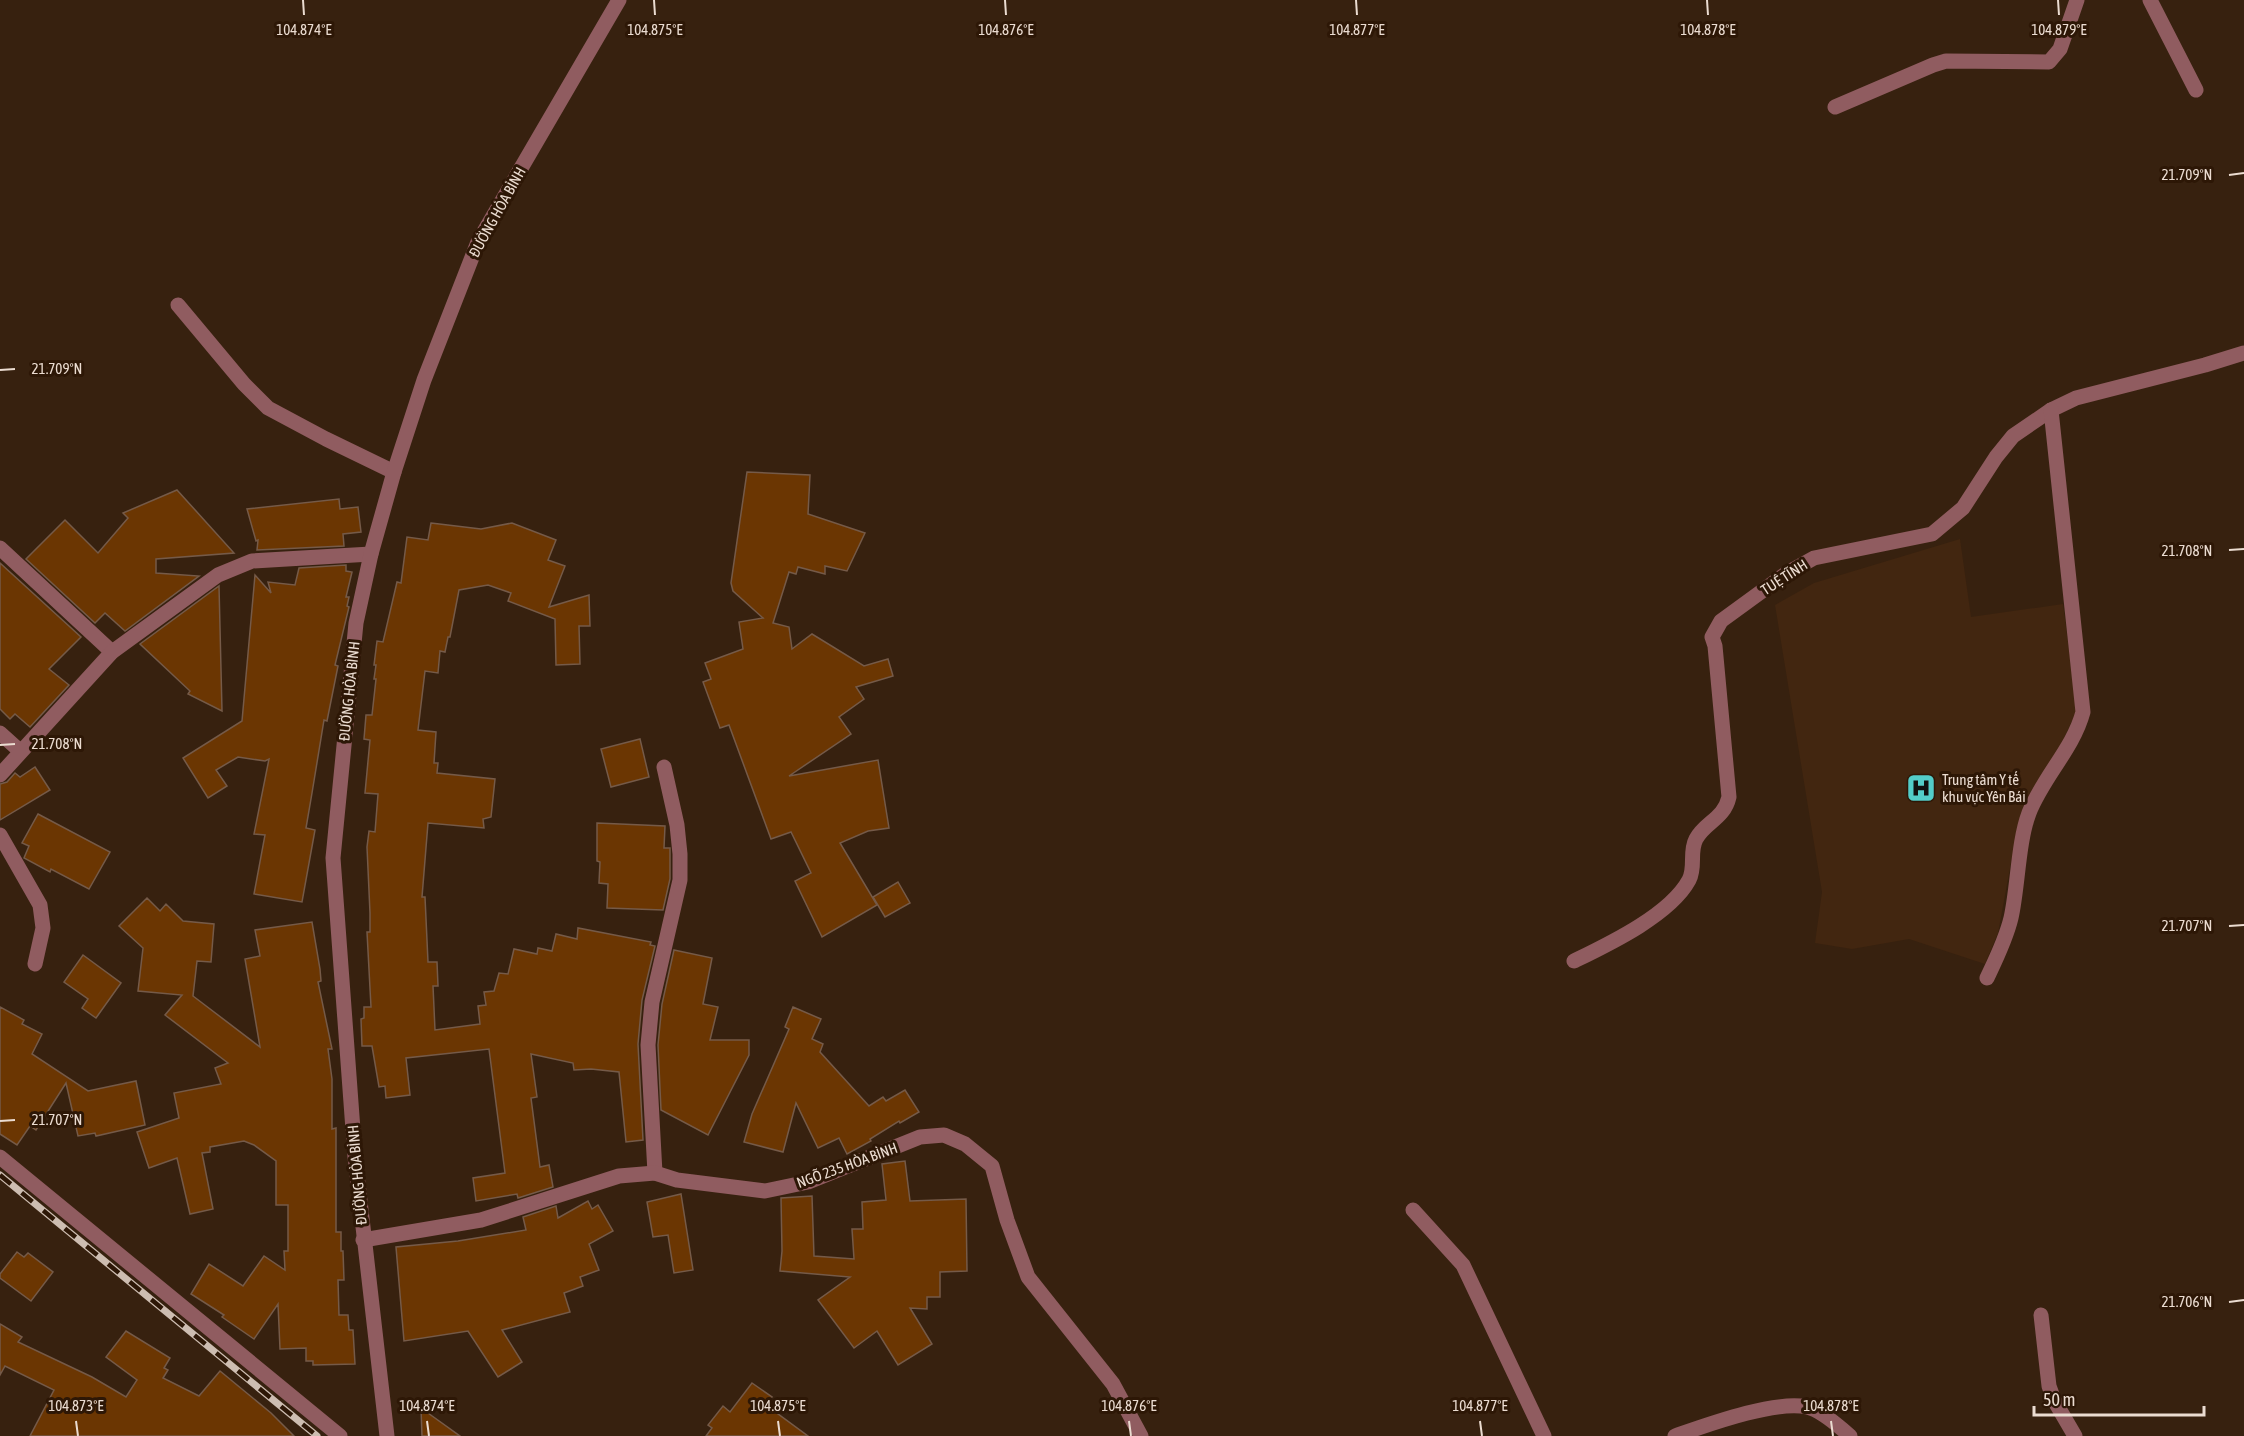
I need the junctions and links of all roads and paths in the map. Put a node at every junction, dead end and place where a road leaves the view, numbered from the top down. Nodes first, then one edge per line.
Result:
1 (619, 0) edge
2 (2077, 0) edge
3 (2150, 0) edge
4 (2196, 90) dead end
5 (1835, 107) dead end
6 (178, 305) dead end
7 (2244, 353) edge
8 (2051, 410) junction
9 (394, 472) junction
10 (0, 548) edge
11 (371, 554) junction
12 (112, 652) junction
13 (0, 733) edge
14 (20, 751) junction
15 (664, 766) dead end
16 (0, 774) edge
17 (0, 835) edge
18 (1574, 961) dead end
19 (35, 964) dead end
20 (1987, 978) dead end
21 (0, 1157) edge
22 (655, 1173) junction
23 (1413, 1210) dead end
24 (363, 1240) junction
25 (2041, 1315) dead end
26 (340, 1436) edge
27 (387, 1436) edge
28 (1141, 1436) edge
29 (1544, 1436) edge
30 (1675, 1436) edge
31 (1850, 1436) edge
32 (2075, 1436) edge

1 - 9 street, ĐƯỜNG HÒA BÌNH
2 - 5 street
3 - 4 street
6 - 9 street
7 - 8 street, TUỆ TĨNH
8 - 18 street, TUỆ TĨNH
8 - 20 street
9 - 11 street, ĐƯỜNG HÒA BÌNH
10 - 12 street
11 - 12 street
11 - 24 street, ĐƯỜNG HÒA BÌNH
12 - 14 street
13 - 14 street
14 - 16 street
15 - 22 street
17 - 19 street
21 - 26 street
22 - 24 street, NGÕ 235 HÒA BÌNH
22 - 28 street, NGÕ 235 HÒA BÌNH
23 - 29 street
24 - 27 street, ĐƯỜNG HÒA BÌNH
25 - 32 street
30 - 31 street

